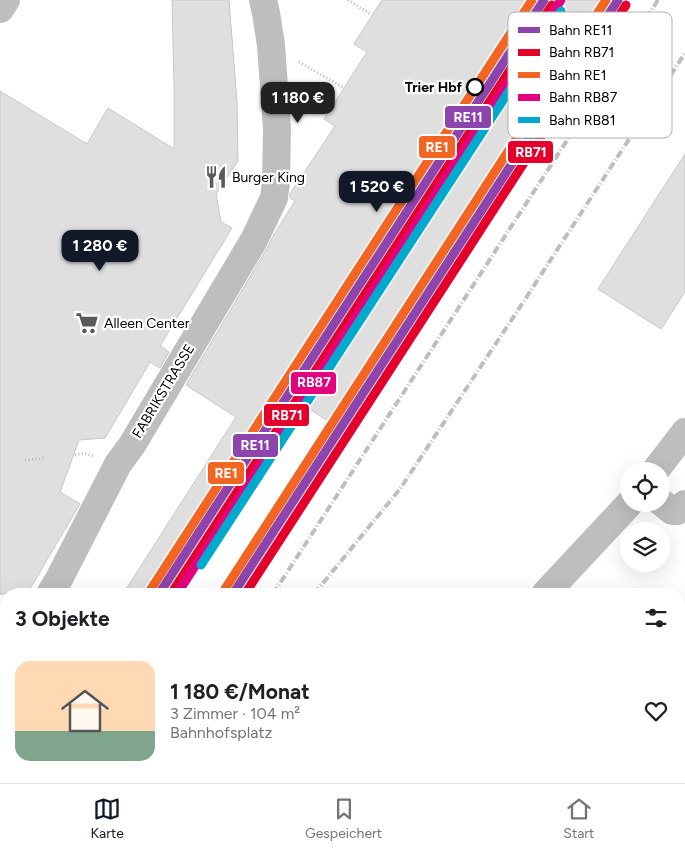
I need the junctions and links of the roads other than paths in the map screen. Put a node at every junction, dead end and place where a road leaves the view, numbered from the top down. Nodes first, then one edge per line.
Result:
1 (6, 0) edge
2 (263, 0) edge
3 (0, 9) edge
4 (685, 432) edge
5 (662, 462) edge
6 (685, 504) edge
7 (670, 509) edge
8 (621, 512) edge
9 (54, 588) edge
10 (550, 588) edge

1 - 3 street
2 - 9 street, FABRIKSTRASSE
4 - 5 street
6 - 7 street
8 - 10 street

